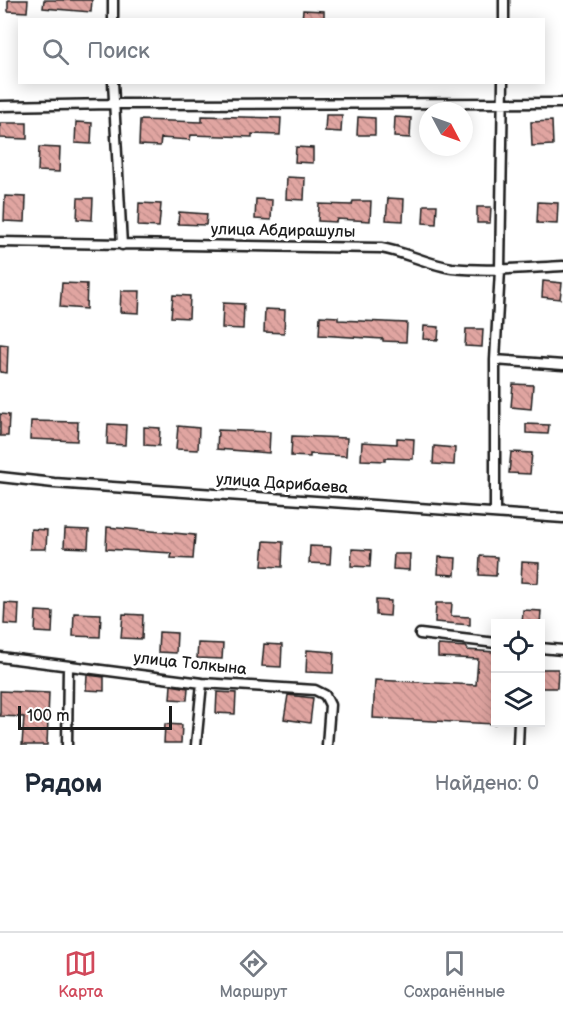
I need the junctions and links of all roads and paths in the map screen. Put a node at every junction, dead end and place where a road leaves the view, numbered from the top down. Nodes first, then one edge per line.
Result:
1 (113, 0) edge
2 (504, 0) edge
3 (113, 18) edge
4 (504, 18) edge
5 (113, 84) edge
6 (503, 84) edge
7 (503, 102) junction
8 (563, 103) edge
9 (113, 104) junction
10 (0, 106) edge
11 (0, 242) edge
12 (122, 245) junction
13 (563, 266) edge
14 (500, 270) junction
15 (495, 360) junction
16 (563, 365) edge
17 (0, 477) edge
18 (495, 512) junction
19 (563, 518) edge
20 (420, 634) dead end
21 (491, 642) edge
22 (545, 648) edge
23 (563, 650) edge
24 (0, 657) edge
25 (68, 666) junction
26 (202, 683) junction
27 (519, 727) edge
28 (67, 745) edge
29 (196, 745) edge
30 (327, 745) edge
31 (518, 745) edge

1 - 3 street
2 - 4 street
5 - 9 street
6 - 7 street
7 - 8 street
7 - 9 street
7 - 14 street
9 - 10 street
9 - 12 street
11 - 12 street, улица Абдирашулы
12 - 14 street, улица Абдирашулы
13 - 14 street, улица Абдирашулы
14 - 15 street
15 - 16 street
15 - 18 street
17 - 18 street, улица Дарибаева
18 - 19 street, улица Дарибаева
20 - 21 street
22 - 23 street
24 - 25 street, улица Толкына
25 - 26 street, улица Толкына
25 - 28 street
26 - 29 street
26 - 30 street, улица Толкына
27 - 31 street

